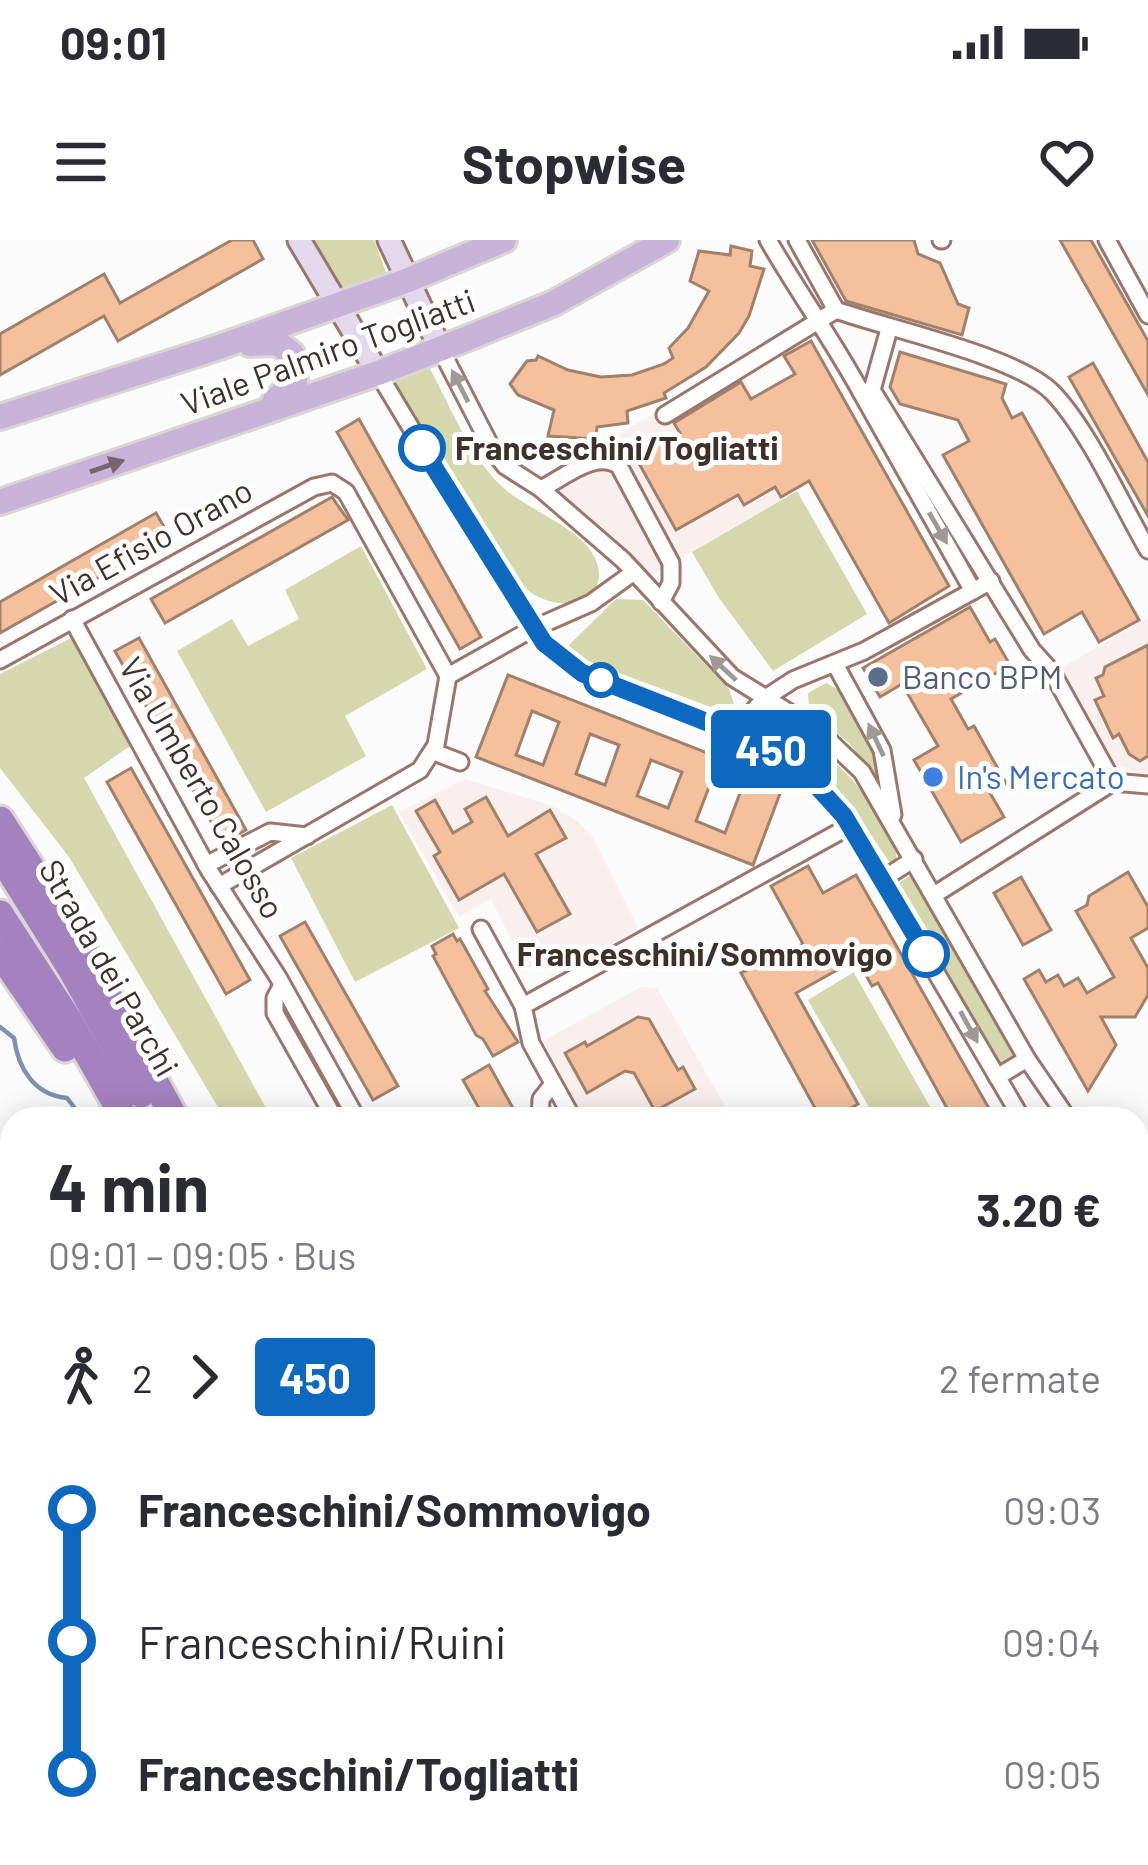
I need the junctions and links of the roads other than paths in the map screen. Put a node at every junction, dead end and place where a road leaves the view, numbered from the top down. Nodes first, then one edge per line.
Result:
1 (299, 240) edge
2 (389, 240) edge
3 (504, 240) edge
4 (668, 240) edge
5 (768, 240) edge
6 (797, 240) edge
7 (1107, 240) edge
8 (406, 281) junction
9 (341, 304) junction
10 (836, 310) junction
11 (1148, 315) edge
12 (816, 323) junction
13 (889, 329) junction
14 (440, 348) junction
15 (213, 350) junction
16 (378, 373) junction
17 (866, 391) junction
18 (263, 410) junction
19 (664, 415) dead end
20 (0, 417) edge
21 (541, 489) junction
22 (0, 502) edge
23 (1148, 550) edge
24 (634, 572) junction
25 (992, 581) junction
26 (973, 590) junction
27 (661, 602) junction
28 (72, 619) junction
29 (532, 629) junction
30 (0, 660) edge
31 (835, 664) junction
32 (448, 676) junction
33 (764, 699) junction
34 (734, 732) junction
35 (434, 752) junction
36 (460, 762) dead end
37 (1113, 782) junction
38 (1148, 785) edge
39 (0, 820) edge
40 (894, 824) junction
41 (850, 826) junction
42 (308, 836) junction
43 (0, 855) edge
44 (914, 860) junction
45 (206, 865) junction
46 (883, 879) junction
47 (219, 886) junction
48 (934, 895) junction
49 (481, 929) dead end
50 (3, 932) edge
51 (282, 985) junction
52 (523, 1006) junction
53 (1027, 1059) junction
54 (997, 1077) junction
55 (554, 1084) junction
56 (340, 1088) junction
57 (323, 1098) junction
58 (103, 1107) edge
59 (116, 1107) edge
60 (147, 1107) edge
61 (168, 1107) edge
62 (328, 1107) edge
63 (350, 1107) edge
64 (541, 1107) edge
65 (566, 1107) edge
66 (1015, 1107) edge
67 (1060, 1107) edge

1 - 9 street
2 - 8 street
3 - 8 main road, Viale Palmiro Togliatti
4 - 14 main road, Viale Palmiro Togliatti
5 - 12 street
6 - 10 street
7 - 11 street
8 - 9 main road, Viale Palmiro Togliatti
8 - 14 street
9 - 15 main road, Viale Palmiro Togliatti
9 - 16 street
10 - 12 street
10 - 13 street
12 - 17 street
12 - 19 street
13 - 17 street
13 - 23 street
14 - 16 main road, Viale Palmiro Togliatti
21 -> 14 street
15 - 18 main road
15 - 20 main road, Viale Palmiro Togliatti
16 - 18 main road, Viale Palmiro Togliatti
16 - 29 street
17 - 25 street
17 -> 26 street
22 -> 18 main road, Viale Palmiro Togliatti
21 - 24 street
21 - 27 street
24 - 27 street
24 - 29 street
25 - 26 street
25 - 37 street
26 - 31 street
33 -> 27 street
28 - 30 street, Via Efisio Orano
28 - 32 street, Via Efisio Orano
28 - 45 street, Via Umberto Calosso
29 - 32 street
29 - 34 street
31 - 33 street
40 -> 31 street
32 - 35 street
33 - 34 street
33 - 40 street
34 - 41 street
35 - 36 street
35 - 42 street
37 - 38 street
37 - 48 street
39 - 61 highway
40 - 44 street
41 - 46 street
41 - 52 street
42 - 45 street
42 - 47 street
43 - 60 highway, Strada dei Parchi
44 - 46 street
44 - 48 street
45 - 47 street, Via Umberto Calosso
46 -> 54 street
47 - 51 street, Via Umberto Calosso
48 - 53 street
49 - 52 street
50 - 58 highway
50 - 59 highway, Strada dei Parchi
51 - 56 street, Via Umberto Calosso
51 - 57 street, Via Umberto Calosso
52 - 55 street
53 - 54 street
53 - 67 street
54 - 66 street
55 - 64 street
55 - 65 street
56 - 57 street
56 - 63 street, Via Umberto Calosso
57 - 62 street, Via Umberto Calosso

